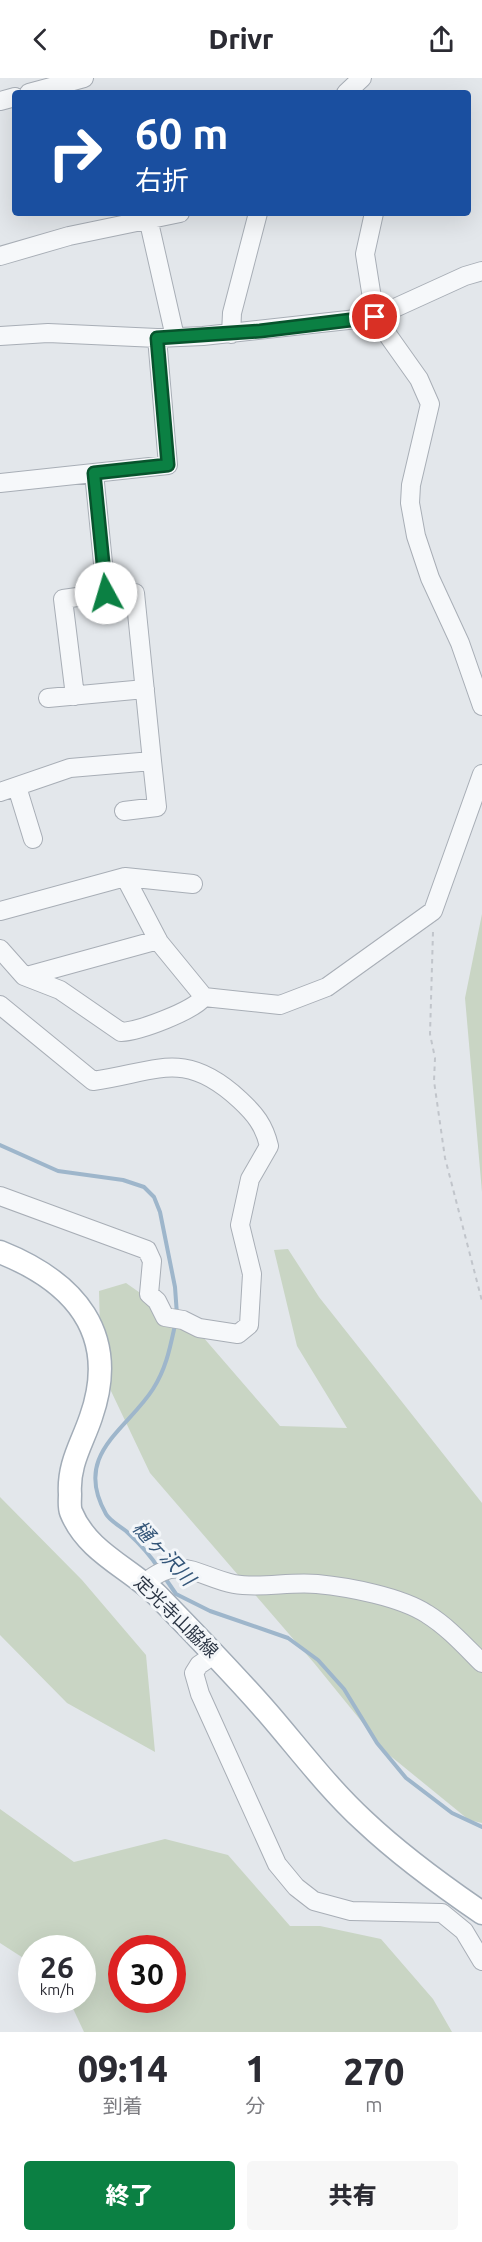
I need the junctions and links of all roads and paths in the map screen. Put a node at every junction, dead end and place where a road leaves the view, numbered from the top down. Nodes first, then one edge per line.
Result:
1 (84, 78) edge
2 (362, 78) edge
3 (40, 90) edge
4 (349, 90) edge
5 (161, 216) edge
6 (257, 216) edge
7 (373, 216) edge
8 (148, 218) junction
9 (0, 256) edge
10 (482, 271) edge
11 (375, 317) junction
12 (231, 334) junction
13 (0, 336) edge
14 (166, 337) junction
15 (94, 473) junction
16 (0, 483) edge
17 (106, 593) junction
18 (145, 689) junction
19 (75, 696) junction
20 (48, 698) dead end
21 (482, 706) edge
22 (152, 760) junction
23 (482, 774) edge
24 (8, 790) edge
25 (124, 811) dead end
26 (33, 839) dead end
27 (125, 877) junction
28 (193, 884) dead end
29 (0, 910) edge
30 (433, 911) junction
31 (158, 940) junction
32 (0, 949) edge
33 (24, 976) junction
34 (204, 997) junction
35 (0, 1005) edge
36 (0, 1196) edge
37 (0, 1252) edge
38 (482, 1301) edge
39 (149, 1579) junction
40 (215, 1654) junction
41 (482, 1663) edge
42 (482, 1912) edge
43 (482, 1961) edge

1 - 3 street
2 - 4 street
5 - 8 street
6 - 12 street
7 - 11 street
8 - 9 street
8 - 14 street
10 - 11 street
11 - 12 street
11 - 21 street
12 - 14 street
13 - 14 street
14 - 15 street
15 - 16 street
15 - 17 street
17 - 18 street
17 - 19 street
18 - 19 street
18 - 22 street
19 - 20 street
22 - 24 street
22 - 25 street
23 - 30 street
24 - 26 street
27 - 28 street
27 - 29 street
27 - 31 street
30 - 34 street
30 - 38 path
31 - 33 street
31 - 34 street
32 - 33 street
33 - 34 street
35 - 36 street
37 - 39 main road, 定光寺山脇線
39 - 40 main road, 定光寺山脇線
39 - 41 street
40 - 42 main road, 定光寺山脇線
40 - 43 street

